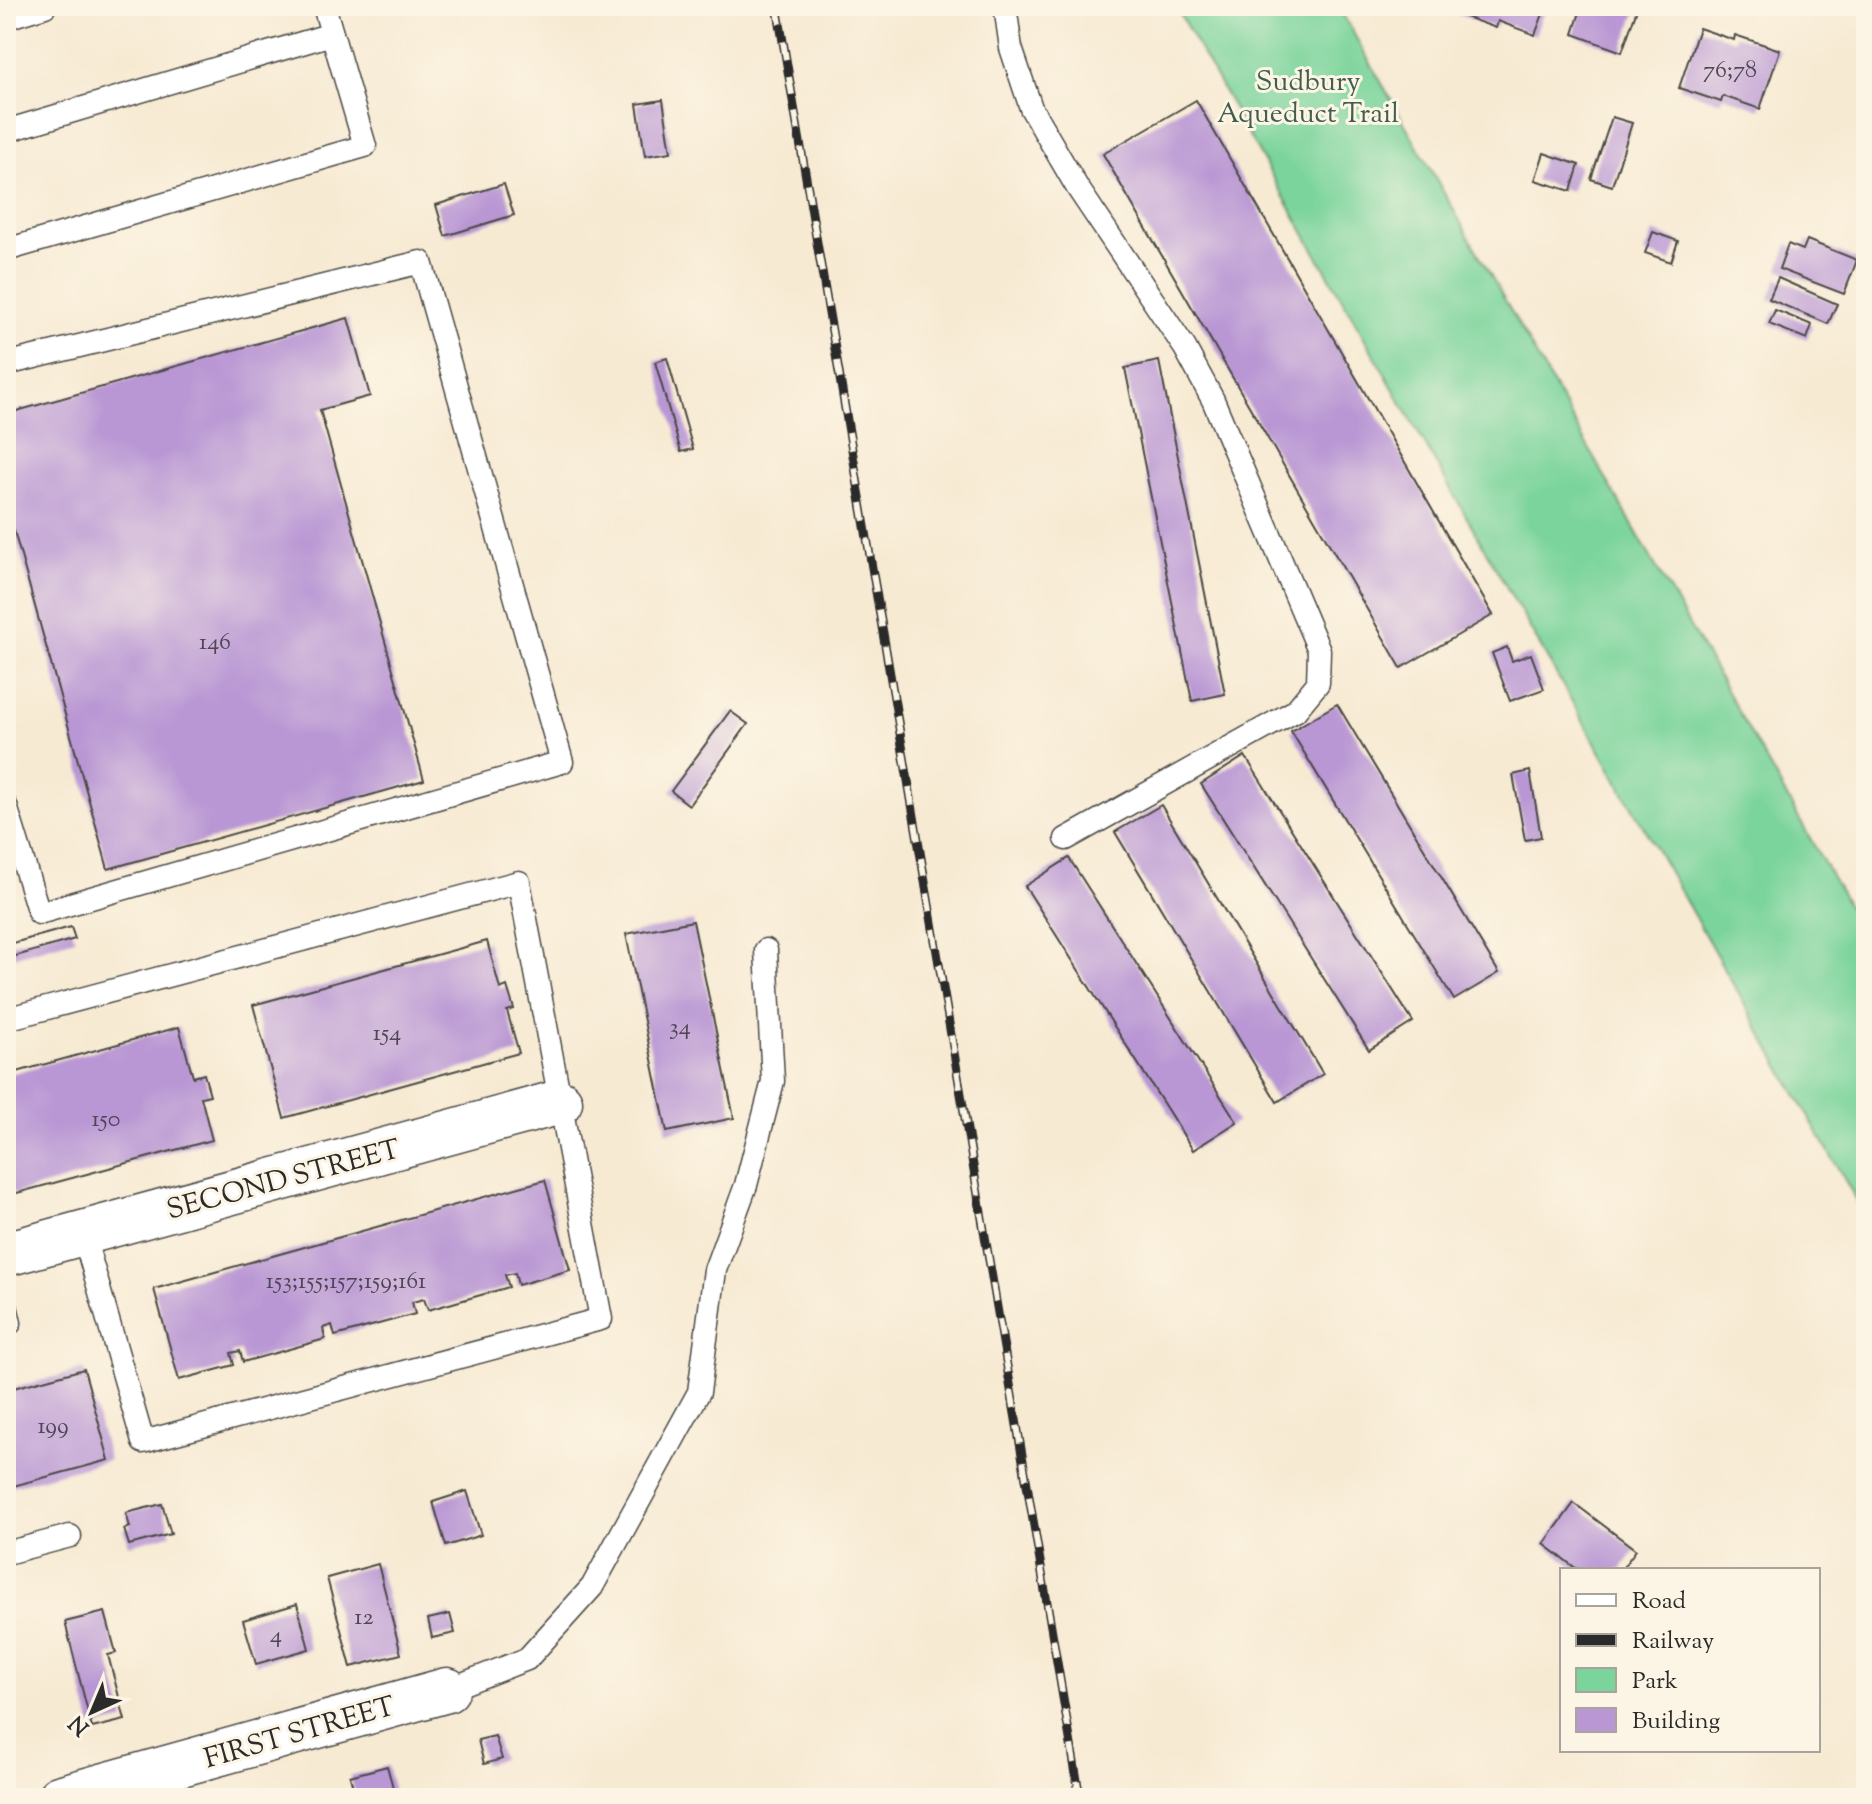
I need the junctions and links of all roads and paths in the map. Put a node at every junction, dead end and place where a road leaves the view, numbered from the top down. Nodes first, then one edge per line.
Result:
1 (45, 6) edge
2 (324, 6) edge
3 (1005, 6) edge
4 (6, 18) edge
5 (332, 34) junction
6 (6, 131) edge
7 (6, 250) edge
8 (6, 364) edge
9 (6, 806) edge
10 (1066, 839) dead end
11 (766, 950) dead end
12 (6, 1019) edge
13 (560, 1102) junction
14 (83, 1233) junction
15 (6, 1254) edge
16 (6, 1306) edge
17 (6, 1324) edge
18 (70, 1536) dead end
19 (6, 1553) edge
20 (447, 1690) joint
21 (59, 1798) edge

1 - 4 lane
2 - 5 lane
3 - 10 lane
5 - 6 lane
5 - 7 lane
8 - 9 lane
11 - 20 lane
12 - 13 lane
13 - 14 street, SECOND STREET
13 - 14 lane
14 - 15 street, SECOND STREET
16 - 17 lane
18 - 19 lane
20 - 21 street, FIRST STREET

